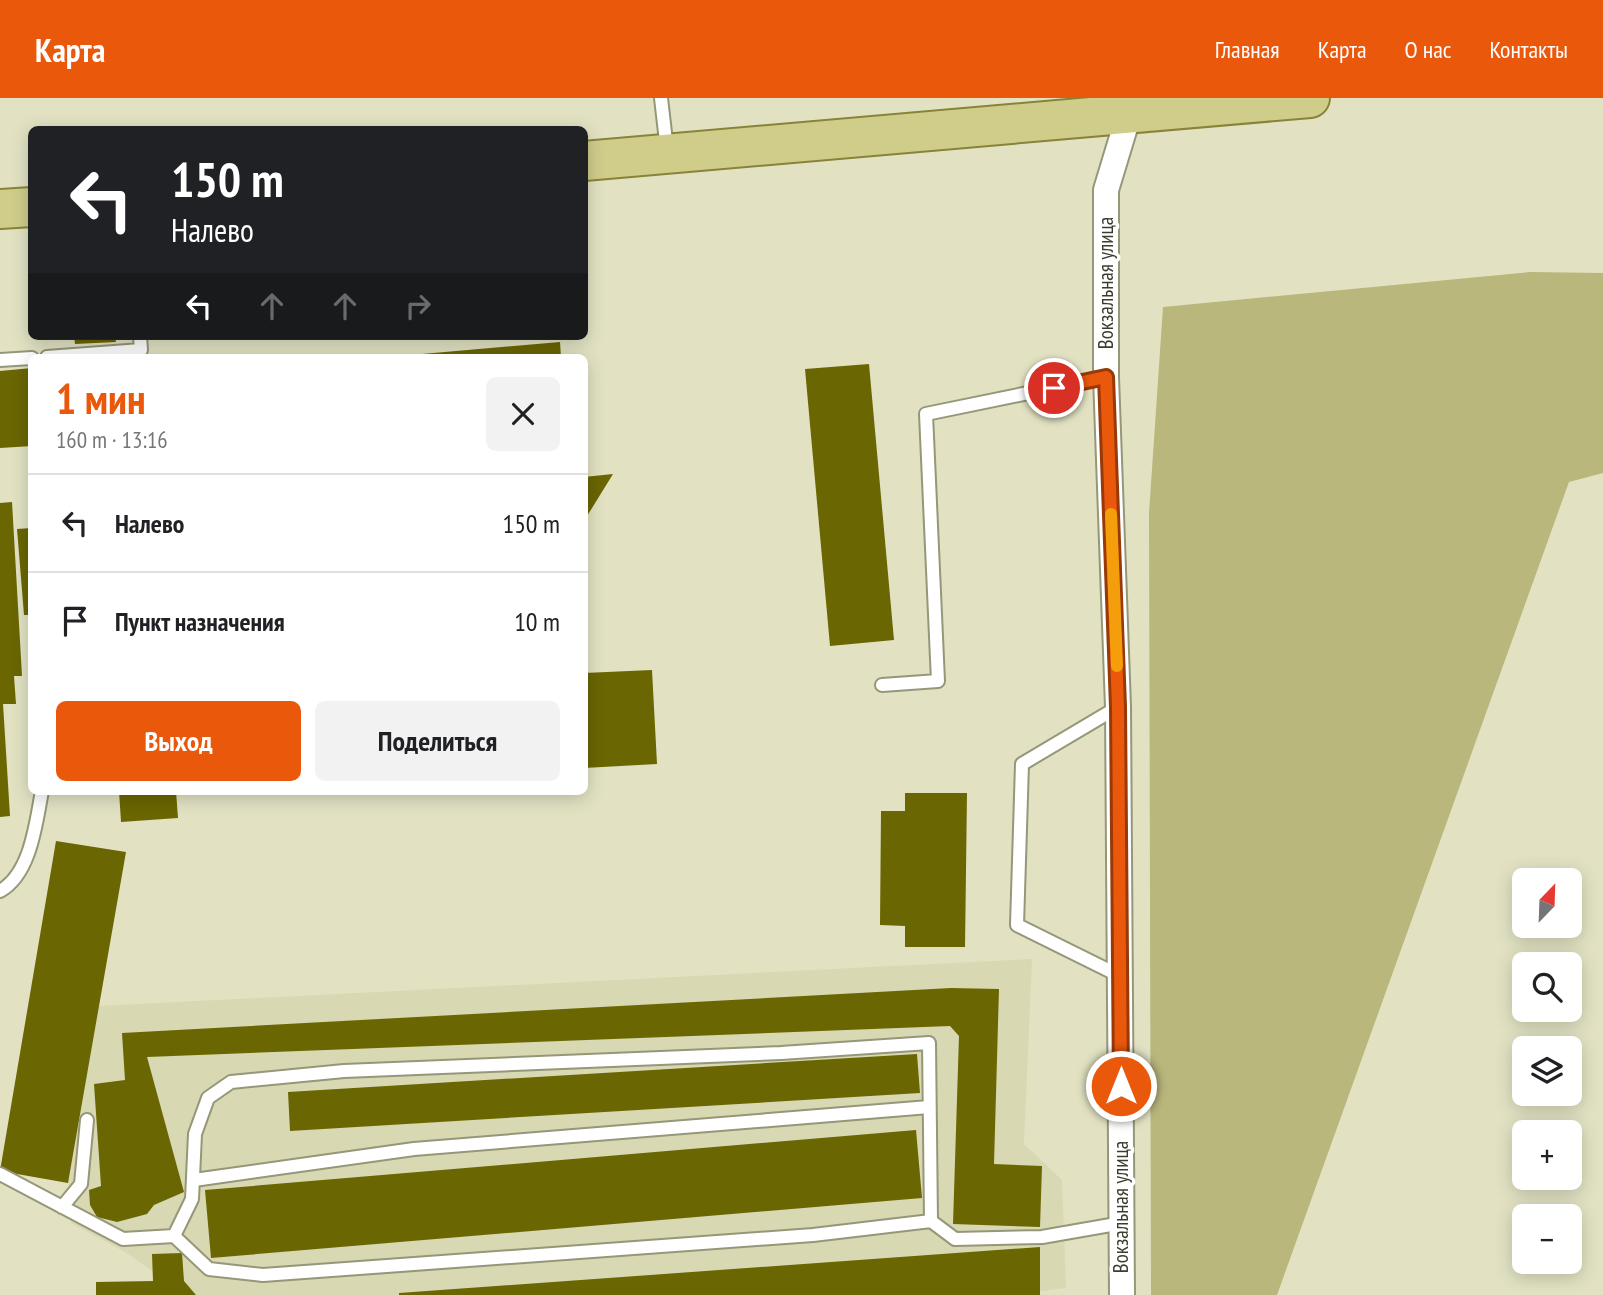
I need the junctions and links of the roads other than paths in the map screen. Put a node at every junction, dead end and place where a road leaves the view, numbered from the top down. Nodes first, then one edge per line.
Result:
1 (661, 98) edge
2 (1310, 98) edge
3 (1129, 114) junction
4 (668, 153) junction
5 (588, 161) edge
6 (28, 207) edge
7 (0, 209) edge
8 (140, 340) edge
9 (87, 354) edge
10 (28, 358) edge
11 (0, 360) edge
12 (1106, 377) junction
13 (882, 685) dead end
14 (1118, 707) junction
15 (40, 795) edge
16 (0, 891) edge
17 (1120, 976) junction
18 (929, 1107) junction
19 (87, 1120) dead end
20 (0, 1174) edge
21 (194, 1180) junction
22 (62, 1207) junction
23 (931, 1222) junction
24 (1122, 1223) junction
25 (174, 1236) junction
26 (1122, 1295) edge

1 - 4 lane
2 - 3 main road
3 - 4 main road
3 - 12 street, Вокзальная улица
4 - 5 main road
6 - 7 main road
8 - 9 lane
10 - 11 lane
12 - 13 lane
12 - 14 street, Вокзальная улица
14 - 17 street, Вокзальная улица
14 - 17 lane
15 - 16 lane
17 - 24 street, Вокзальная улица
18 - 21 lane
18 - 21 lane
18 - 23 lane
19 - 22 lane
20 - 22 lane
21 - 25 lane
22 - 25 lane
23 - 24 lane
23 - 25 lane
24 - 26 street, Вокзальная улица

